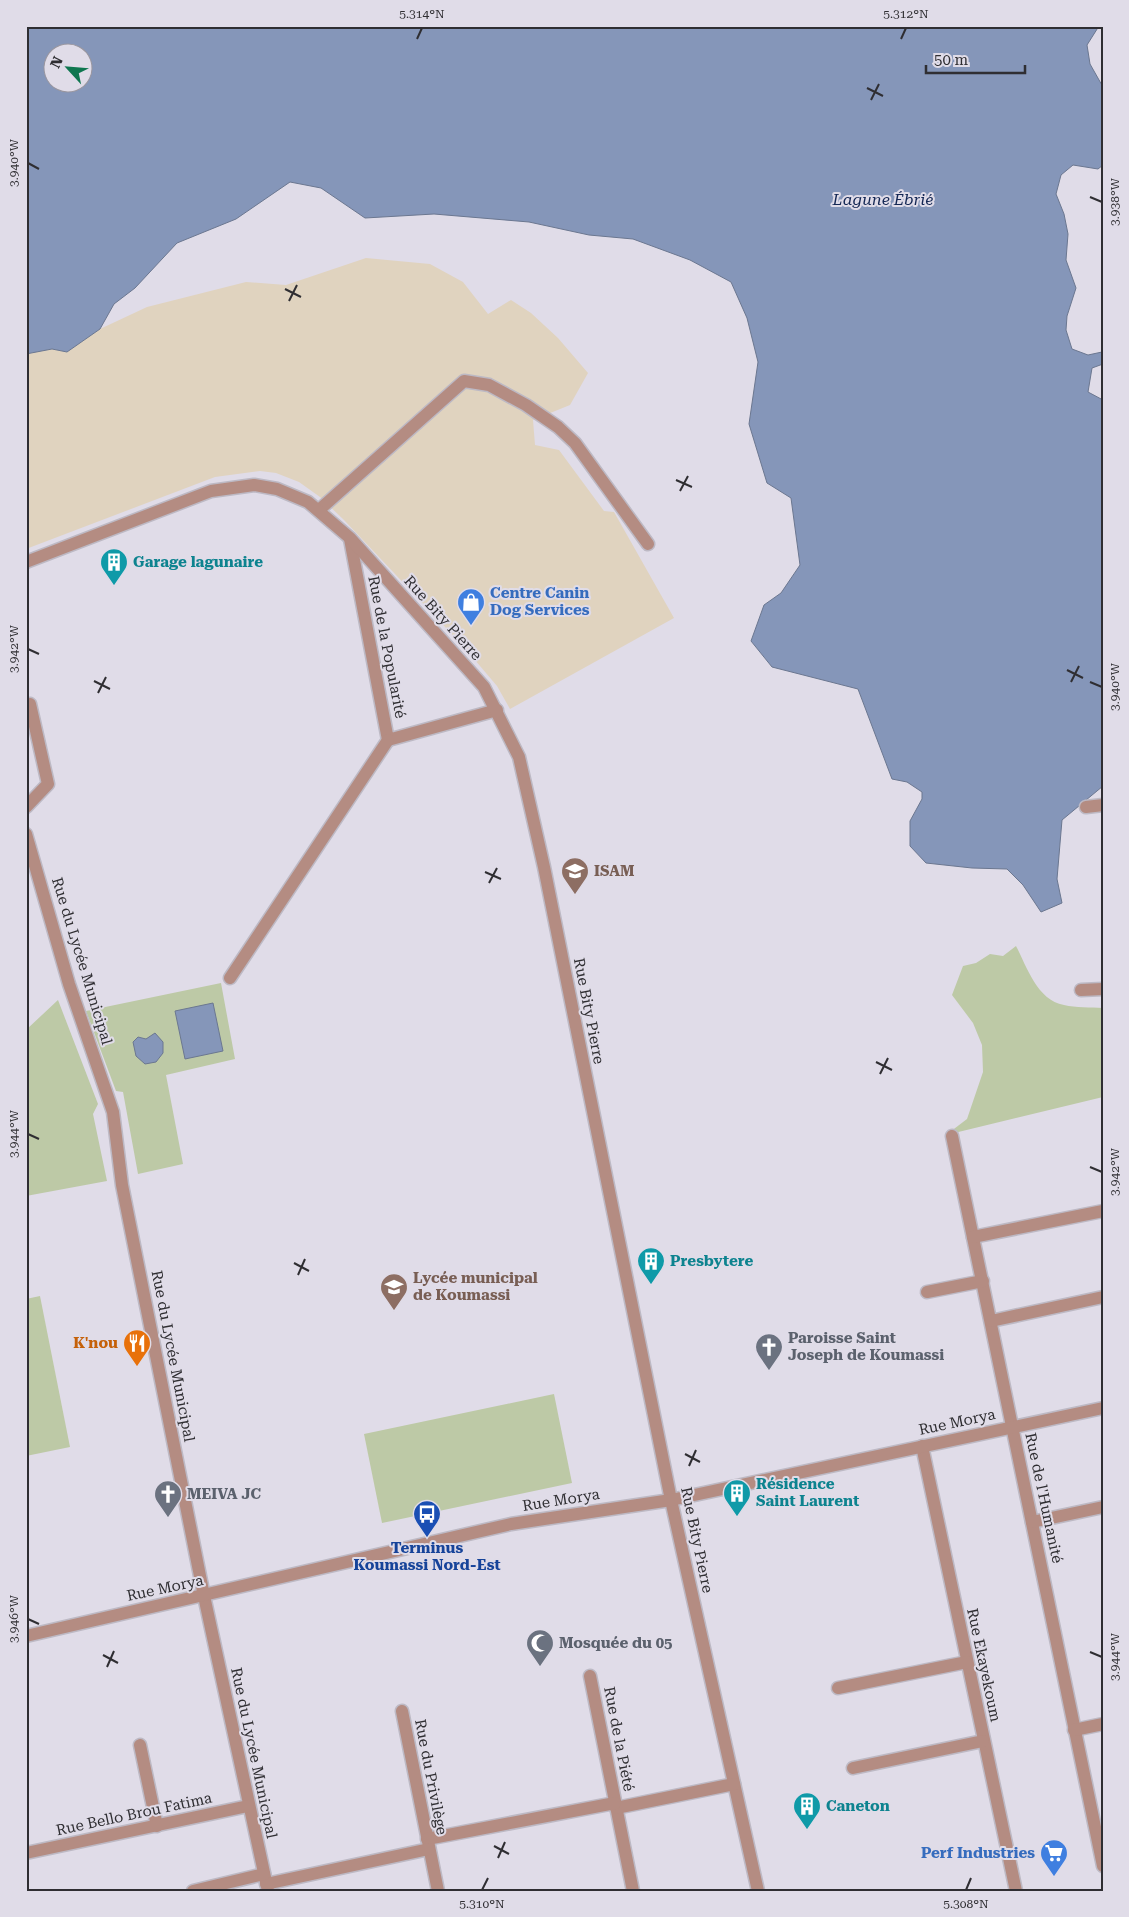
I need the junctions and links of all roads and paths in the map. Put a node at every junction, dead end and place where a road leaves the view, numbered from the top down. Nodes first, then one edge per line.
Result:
1 (320, 510) junction
2 (350, 538) junction
3 (648, 544) dead end
4 (26, 562) edge
5 (30, 704) dead end
6 (497, 710) junction
7 (388, 740) junction
8 (1103, 805) edge
9 (1086, 806) dead end
10 (26, 807) edge
11 (26, 834) edge
12 (230, 978) dead end
13 (1103, 989) edge
14 (1081, 990) dead end
15 (952, 1136) dead end
16 (1103, 1211) edge
17 (974, 1237) junction
18 (983, 1281) junction
19 (927, 1292) dead end
20 (1103, 1297) edge
21 (991, 1321) junction
22 (1103, 1408) edge
23 (1013, 1427) junction
24 (922, 1446) junction
25 (671, 1500) junction
26 (1103, 1507) edge
27 (1032, 1522) junction
28 (204, 1596) junction
29 (26, 1636) edge
30 (967, 1662) junction
31 (590, 1676) dead end
32 (838, 1688) dead end
33 (402, 1711) dead end
34 (1103, 1724) edge
35 (1074, 1730) junction
36 (983, 1741) junction
37 (140, 1745) dead end
38 (853, 1768) dead end
39 (734, 1784) junction
40 (248, 1806) junction
41 (616, 1806) junction
42 (1097, 1809) edge
43 (157, 1826) junction
44 (428, 1844) junction
45 (26, 1853) edge
46 (1103, 1866) edge
47 (266, 1883) edge
48 (193, 1891) edge
49 (438, 1891) edge
50 (633, 1891) edge
51 (758, 1891) edge
52 (1016, 1891) edge

1 - 2 street, Rue Bity Pierre
1 - 3 street
1 - 4 street, Rue Bity Pierre
2 - 6 street, Rue Bity Pierre
2 - 7 street, Rue de la Popularité
5 - 10 street
6 - 7 street, Rue de la Popularité
6 - 25 street, Rue Bity Pierre
7 - 12 street
8 - 9 street
11 - 28 street, Rue du Lycée Municipal
13 - 14 street
15 - 17 street, Rue de l'Humanité
16 - 17 street
17 - 18 street, Rue de l'Humanité
18 - 19 street
18 - 21 street, Rue de l'Humanité
20 - 21 street
21 - 23 street, Rue de l'Humanité
22 - 23 street, Rue Morya
23 - 24 street, Rue Morya
23 - 27 street, Rue de l'Humanité
24 - 25 street, Rue Morya
24 - 30 street, Rue Ekayekoum
25 - 28 street, Rue Morya
25 - 39 street, Rue Bity Pierre
26 - 27 street
27 - 35 street, Rue de l'Humanité
28 - 29 street, Rue Morya
28 - 40 street, Rue du Lycée Municipal
30 - 32 street
30 - 36 street, Rue Ekayekoum
31 - 41 street, Rue de la Piété
33 - 44 street, Rue du Privilège
34 - 35 street
35 - 42 street, Rue de l'Humanité
36 - 38 street
36 - 52 street, Rue Ekayekoum
37 - 43 street
39 - 41 street
39 - 51 street, Rue Bity Pierre
40 - 43 street, Rue Bello Brou Fatima
40 - 47 street, Rue du Lycée Municipal
41 - 44 street
41 - 50 street, Rue de la Piété
42 - 46 street, Rue de l'Humanité
43 - 45 street, Rue Bello Brou Fatima
44 - 47 street
44 - 49 street, Rue du Privilège
47 - 48 street

